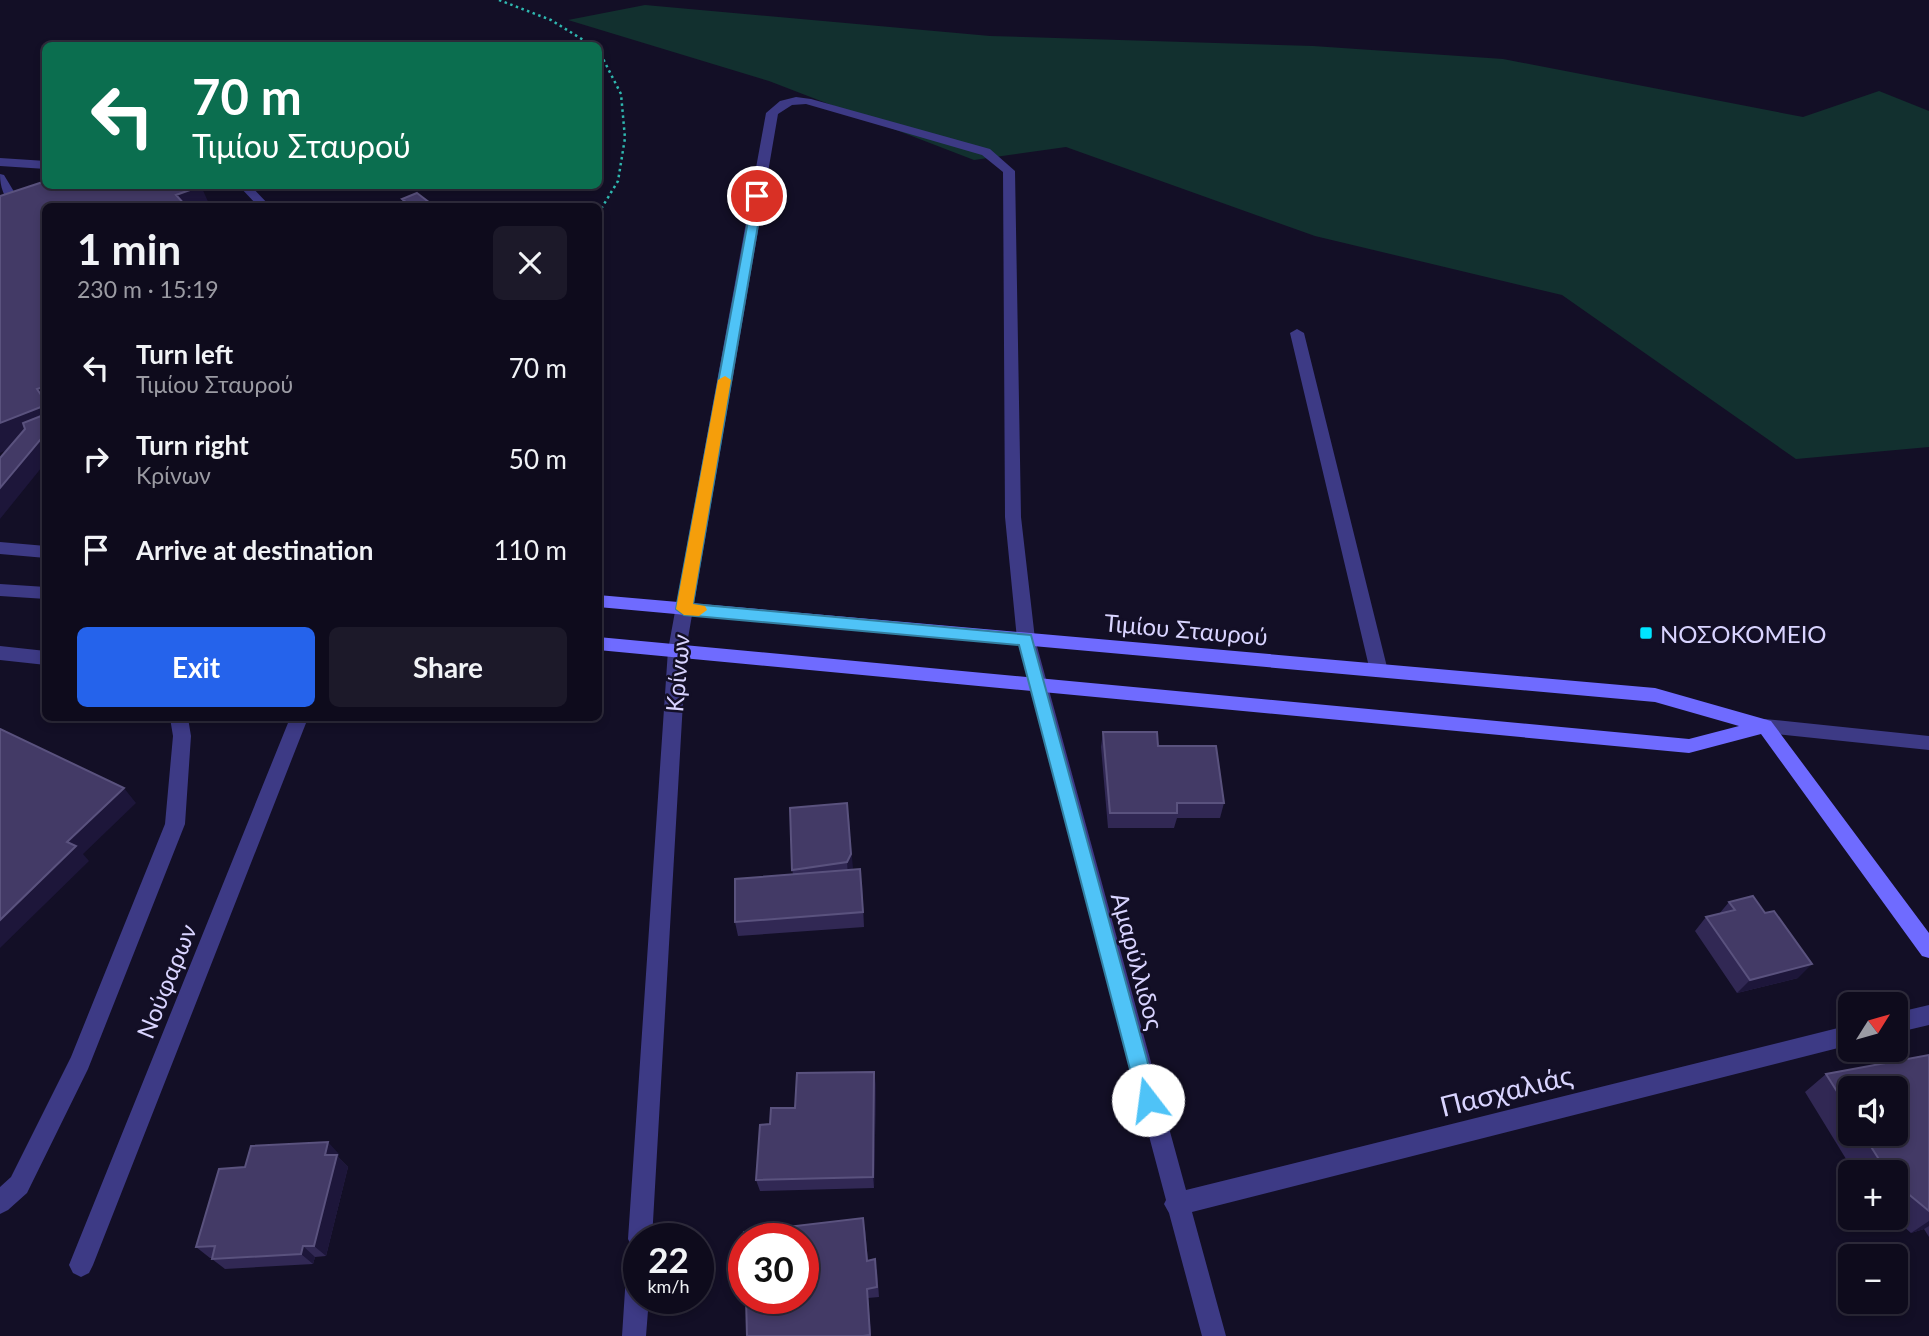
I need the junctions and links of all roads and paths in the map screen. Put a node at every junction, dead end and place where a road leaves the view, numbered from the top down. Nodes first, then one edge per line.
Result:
1 (499, 0) edge
2 (587, 42) edge
3 (602, 57) edge
4 (772, 113) joint
5 (0, 162) edge
6 (42, 165) edge
7 (0, 178) edge
8 (248, 189) edge
9 (261, 203) edge
10 (602, 207) edge
11 (0, 211) edge
12 (1297, 333) dead end
13 (0, 548) edge
14 (42, 552) edge
15 (0, 590) edge
16 (42, 593) edge
17 (602, 601) edge
18 (684, 609) junction
19 (1026, 639) junction
20 (602, 643) edge
21 (677, 650) junction
22 (0, 653) edge
23 (42, 658) edge
24 (1379, 671) junction
25 (1037, 684) junction
26 (180, 721) edge
27 (298, 721) edge
28 (1765, 726) junction
29 (1929, 743) edge
30 (1929, 949) edge
31 (1929, 1015) edge
32 (1908, 1020) edge
33 (1838, 1038) edge
34 (0, 1202) edge
35 (1176, 1204) junction
36 (641, 1223) edge
37 (81, 1265) dead end
38 (635, 1314) edge
39 (634, 1336) edge
40 (1214, 1336) edge

1 - 2 path
3 - 10 path
4 - 18 street, Κρίνων
4 - 19 street, Αμαρύλλιδος
5 - 6 street
7 - 11 street
8 - 9 street
12 - 24 street
13 - 14 street
15 - 16 street
17 - 18 street, Τιμίου Σταυρού
18 - 19 street, Τιμίου Σταυρού
18 - 21 street, Κρίνων
19 - 24 street, Τιμίου Σταυρού
19 - 25 street, Αμαρύλλιδος
20 - 21 street, Τιμίου Σταυρού
21 - 25 street, Τιμίου Σταυρού
21 - 36 street, Κρίνων
22 - 23 street
24 - 28 street, Τιμίου Σταυρού
25 - 28 street, Τιμίου Σταυρού
25 - 35 street, Αμαρύλλιδος
26 - 34 street
27 - 37 street, Νούφαρων
28 - 29 street, Τιμίου Σταυρού
28 - 30 street
31 - 32 street
33 - 35 street, Πασχαλιάς
35 - 40 street, Αμαρύλλιδος
38 - 39 street

